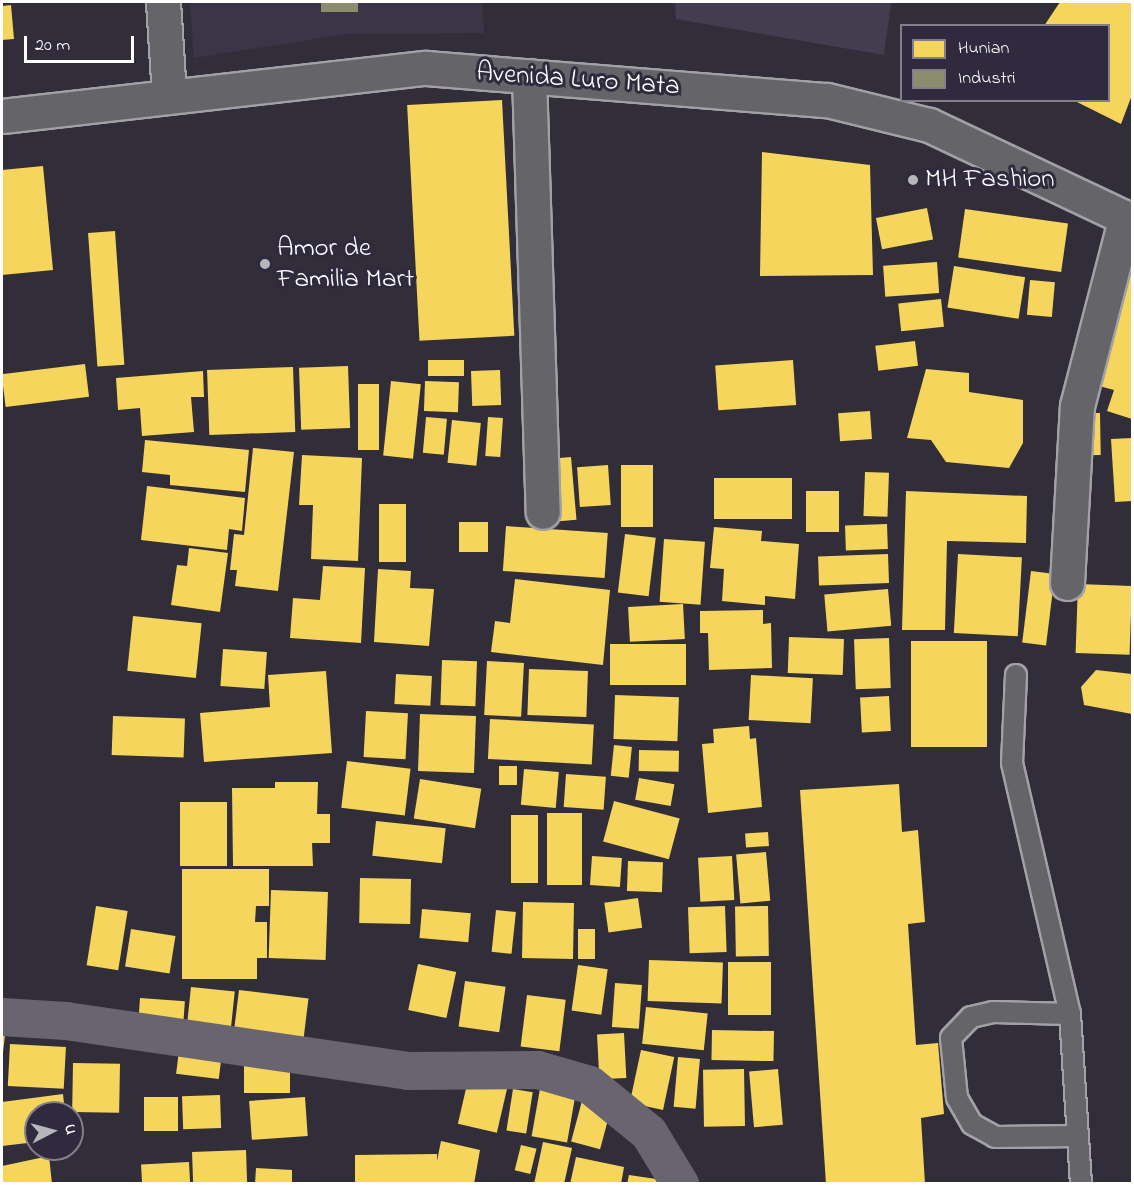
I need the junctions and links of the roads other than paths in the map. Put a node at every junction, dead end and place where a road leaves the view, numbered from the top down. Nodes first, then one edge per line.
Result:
1 (163, 2) edge
2 (529, 76) junction
3 (169, 95) junction
4 (2, 116) edge
5 (1129, 219) edge
6 (543, 512) dead end
7 (1067, 583) dead end
8 (1016, 675) dead end
9 (1070, 1014) junction
10 (1078, 1136) junction
11 (1081, 1184) edge

1 - 3 main road
2 - 3 main road, Avenida Luro Mata
2 - 5 main road, Avenida Luro Mata
2 - 6 main road
3 - 4 main road, Avenida Luro Mata
5 - 7 main road
8 - 9 lane
9 - 10 lane
9 - 10 lane
10 - 11 lane

